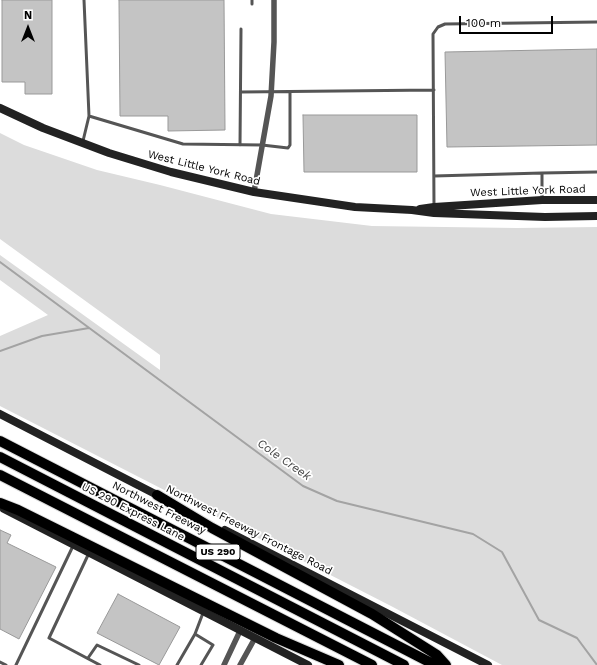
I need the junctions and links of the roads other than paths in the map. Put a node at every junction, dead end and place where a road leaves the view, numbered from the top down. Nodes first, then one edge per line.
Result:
1 (84, 0) edge
2 (274, 0) edge
3 (597, 22) edge
4 (240, 29) dead end
5 (434, 90) junction
6 (241, 92) junction
7 (271, 92) junction
8 (290, 92) junction
9 (0, 108) edge
10 (89, 116) junction
11 (82, 143) junction
12 (240, 145) junction
13 (262, 145) junction
14 (597, 172) edge
15 (542, 173) junction
16 (434, 176) junction
17 (254, 192) junction
18 (542, 200) junction
19 (597, 200) edge
20 (434, 207) junction
21 (412, 210) junction
22 (597, 216) edge
23 (0, 414) edge
24 (0, 441) edge
25 (0, 458) edge
26 (0, 474) edge
27 (157, 494) junction
28 (0, 503) edge
29 (0, 506) edge
30 (74, 545) junction
31 (89, 553) junction
32 (204, 612) junction
33 (240, 630) junction
34 (195, 634) junction
35 (255, 638) junction
36 (88, 658) junction
37 (0, 662) edge
38 (6, 665) edge
39 (16, 665) edge
40 (100, 665) edge
41 (139, 665) edge
42 (177, 665) edge
43 (201, 665) edge
44 (224, 665) edge
45 (240, 665) edge
46 (308, 665) edge
47 (339, 665) edge
48 (372, 665) edge
49 (404, 665) edge
50 (435, 665) edge
51 (446, 665) edge
52 (488, 665) edge

1 - 10 lane
2 - 7 street
3 - 5 lane
4 - 6 lane
5 - 8 lane
5 - 16 lane
6 - 7 lane
6 - 12 lane
7 - 8 lane
7 - 13 street
8 - 13 lane
9 - 11 main road, West Little York Road
10 - 11 lane
10 - 12 lane
11 - 17 main road, West Little York Road
12 - 13 lane
13 - 17 street
14 - 15 lane
15 - 16 lane
15 - 18 lane
16 - 20 lane
17 - 21 main road, West Little York Road
18 - 19 main road, West Little York Road
18 - 20 main road, West Little York Road
20 - 21 main road, West Little York Road
21 - 22 main road, West Little York Road
23 - 27 main road, Northwest Freeway Frontage Road
24 - 50 highway, Northwest Freeway / US 290
25 - 49 highway, US 290 Express Lane
26 - 48 highway, US 290
27 - 51 highway
27 - 52 main road, Northwest Freeway Frontage Road
28 - 47 highway
29 - 30 main road
30 - 31 main road
30 - 39 lane
31 - 32 main road
31 - 36 lane
32 - 33 main road
32 - 34 lane
33 - 35 main road
33 - 44 street
34 - 42 lane
34 - 43 lane
35 - 45 street
35 - 46 main road
36 - 40 lane
36 - 41 lane
37 - 38 lane

